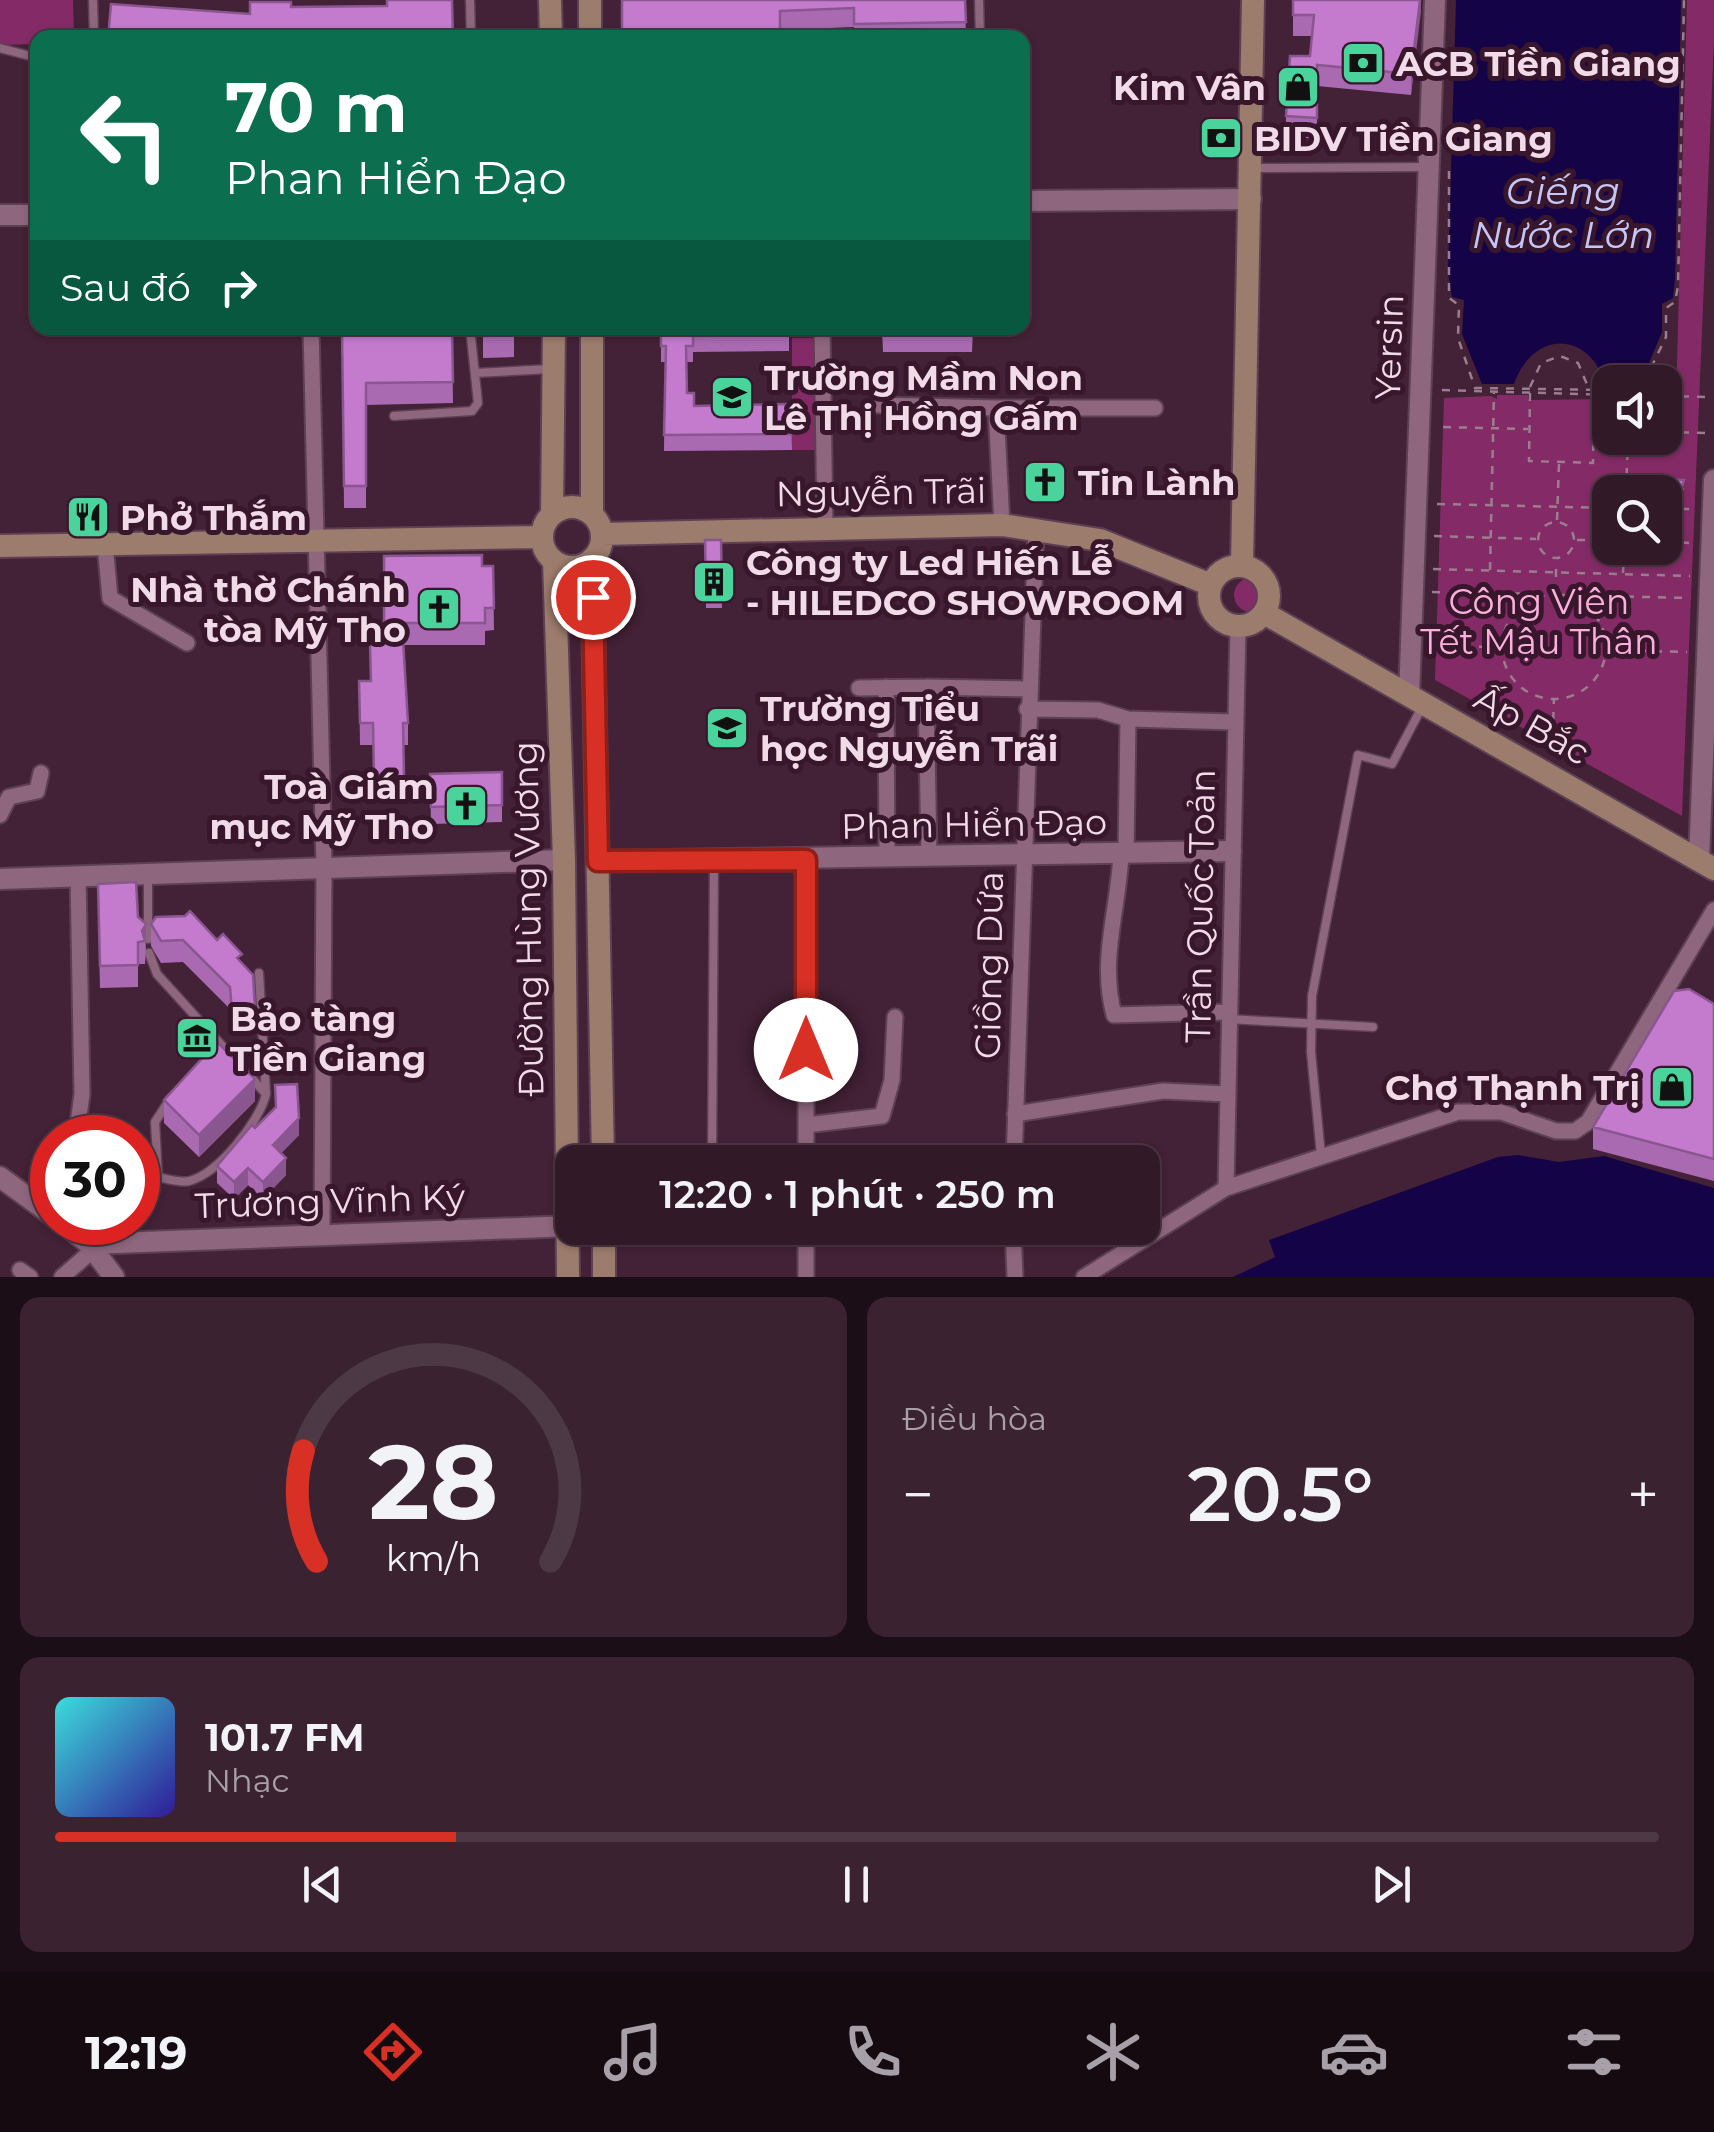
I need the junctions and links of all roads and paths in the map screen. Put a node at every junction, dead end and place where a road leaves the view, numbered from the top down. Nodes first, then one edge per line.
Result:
1 (93, 0) edge
2 (470, 0) edge
3 (550, 0) edge
4 (590, 0) edge
5 (980, 0) edge
6 (1253, 0) edge
7 (1434, 0) edge
8 (1684, 0) edge
9 (94, 30) edge
10 (470, 30) edge
11 (551, 30) edge
12 (590, 30) edge
13 (980, 30) edge
14 (0, 48) edge
15 (30, 56) edge
16 (1449, 158) dead end
17 (1428, 167) junction
18 (1251, 168) junction
19 (1251, 199) junction
20 (1030, 201) edge
21 (0, 215) edge
22 (30, 215) edge
23 (311, 335) edge
24 (471, 335) edge
25 (554, 335) edge
26 (592, 335) edge
27 (822, 335) edge
28 (1652, 365) edge
29 (554, 369) junction
30 (474, 373) junction
31 (1588, 389) junction
32 (1437, 390) dead end
33 (1592, 390) edge
34 (1530, 391) junction
35 (1494, 392) junction
36 (1592, 394) edge
37 (1682, 396) edge
38 (1706, 397) dead end
39 (877, 405) dead end
40 (996, 408) junction
41 (1155, 408) dead end
42 (394, 416) dead end
43 (1443, 427) dead end
44 (1494, 428) junction
45 (1530, 429) junction
46 (1682, 432) edge
47 (1705, 433) dead end
48 (1592, 455) edge
49 (1559, 462) junction
50 (1714, 480) edge
51 (1434, 504) dead end
52 (1492, 505) junction
53 (1558, 506) junction
54 (1592, 507) edge
55 (1682, 509) edge
56 (1703, 510) dead end
57 (552, 514) junction
58 (1557, 522) junction
59 (597, 524) junction
60 (1002, 525) junction
61 (825, 527) junction
62 (1036, 528) junction
63 (1434, 536) dead end
64 (542, 537) junction
65 (1492, 538) junction
66 (1537, 539) junction
67 (314, 540) junction
68 (1574, 540) junction
69 (1592, 540) edge
70 (1682, 542) edge
71 (1702, 543) dead end
72 (104, 544) junction
73 (0, 546) edge
74 (1556, 558) junction
75 (592, 559) junction
76 (554, 561) junction
77 (1623, 565) edge
78 (1242, 566) junction
79 (1433, 569) dead end
80 (1490, 571) junction
81 (1556, 574) junction
82 (1623, 574) junction
83 (1709, 576) edge
84 (1210, 586) junction
85 (1432, 592) dead end
86 (1556, 595) junction
87 (1700, 598) dead end
88 (1264, 613) junction
89 (1238, 626) junction
90 (187, 642) dead end
91 (1431, 646) dead end
92 (1502, 647) junction
93 (1606, 650) junction
94 (1699, 652) dead end
95 (886, 687) junction
96 (926, 687) junction
97 (859, 688) dead end
98 (1028, 689) junction
99 (1554, 698) junction
100 (1416, 700) junction
101 (1027, 708) junction
102 (1128, 719) junction
103 (1234, 722) junction
104 (1552, 752) dead end
105 (41, 773) dead end
106 (0, 815) edge
107 (1230, 851) junction
108 (1124, 853) junction
109 (1022, 856) junction
110 (930, 857) junction
111 (887, 858) junction
112 (564, 860) junction
113 (714, 860) junction
114 (806, 860) junction
115 (598, 861) junction
116 (1707, 864) edge
117 (324, 866) junction
118 (78, 876) junction
119 (148, 876) junction
120 (0, 879) edge
121 (1714, 910) edge
122 (148, 939) edge
123 (149, 954) edge
124 (259, 973) dead end
125 (1228, 1016) junction
126 (895, 1017) dead end
127 (1311, 1021) junction
128 (1373, 1026) dead end
129 (220, 1044) junction
130 (208, 1058) edge
131 (183, 1085) edge
132 (266, 1094) junction
133 (1227, 1094) junction
134 (1015, 1114) junction
135 (79, 1115) edge
136 (159, 1115) edge
137 (806, 1125) junction
138 (569, 1145) edge
139 (603, 1145) edge
140 (712, 1145) edge
141 (806, 1145) edge
142 (1014, 1145) edge
143 (1321, 1156) junction
144 (160, 1177) edge
145 (2, 1182) edge
146 (1226, 1188) junction
147 (30, 1198) edge
148 (555, 1226) edge
149 (322, 1233) junction
150 (160, 1241) edge
151 (88, 1245) edge
152 (90, 1245) edge
153 (569, 1245) edge
154 (604, 1245) edge
155 (806, 1245) edge
156 (1014, 1245) edge
157 (112, 1276) edge
158 (62, 1277) edge
159 (568, 1277) edge
160 (604, 1277) edge
161 (806, 1277) edge
162 (1015, 1277) edge
163 (1084, 1277) edge

1 - 9 lane
2 - 10 lane
3 - 11 main road
4 - 12 main road
5 - 13 lane
6 - 18 main road
7 - 17 street, Yersin
8 - 28 path
14 - 15 lane
16 - 34 path
17 - 18 lane
17 - 100 street, Yersin
18 - 19 main road
19 - 20 street
19 - 78 main road
21 - 22 street
23 - 67 street
24 - 30 lane
25 - 29 main road
26 - 59 main road
27 - 61 street
29 - 30 lane
29 - 57 main road
30 - 42 lane
31 - 33 path
31 - 34 path
31 - 34 path
32 - 35 path
34 - 35 path
34 - 36 path
34 - 45 path
35 - 44 path
37 - 38 path
39 - 40 street
40 - 41 street
40 - 60 street
43 - 44 path
44 - 45 path
44 - 52 path
45 - 49 path
46 - 47 path
48 - 49 path
49 - 53 path
50 - 83 street
51 - 52 path
52 - 53 path
52 - 65 path
53 - 54 path
53 - 58 path
55 - 56 path
57 - 59 main road, Nguyễn Trãi
57 - 64 main road
58 - 66 path
58 - 68 path
59 - 61 main road, Nguyễn Trãi
59 - 75 main road
60 - 61 main road, Nguyễn Trãi
60 - 62 main road, Nguyễn Trãi
62 - 84 main road, Nguyễn Trãi
62 - 98 street, Giồng Dứa
63 - 65 path
64 - 67 main road
64 - 76 main road
65 - 66 path
65 - 80 path
66 - 74 path
67 - 72 main road
67 - 117 street
68 - 69 path
68 - 74 path
70 - 71 path
72 - 73 main road
72 - 90 street
74 - 81 path
75 - 76 main road
75 - 115 main road, Đường Hùng Vương
76 - 112 main road, Đường Hùng Vương
77 - 82 path
78 - 84 main road
78 - 88 main road
79 - 80 path
80 - 81 path
81 - 82 path
81 - 86 path
82 - 83 path
83 - 116 street
84 - 89 main road
85 - 86 path
86 - 87 path
86 - 92 path
86 - 93 path
88 - 89 main road
88 - 100 main road, Ấp Bắc
89 - 103 street, Trần Quốc Toản
91 - 92 path
92 - 99 path
93 - 94 path
93 - 99 path
95 - 96 street
95 - 97 street
95 - 111 street
96 - 98 street
96 - 110 street
98 - 101 street, Giồng Dứa
99 - 104 path
100 - 116 main road, Ấp Bắc
100 - 127 lane
101 - 102 street
101 - 109 street, Giồng Dứa
102 - 103 street
102 - 108 street
103 - 107 street, Trần Quốc Toản
105 - 106 street
107 - 108 street, Phan Hiển Đạo
107 - 125 street, Trần Quốc Toản
108 - 109 street, Phan Hiển Đạo
108 - 125 street
109 - 110 street, Phan Hiển Đạo
109 - 134 street, Giồng Dứa
110 - 111 street, Phan Hiển Đạo
111 - 114 street, Phan Hiển Đạo
112 - 117 street
112 - 138 main road, Đường Hùng Vương
113 - 114 street, Phan Hiển Đạo
113 - 115 street, Phan Hiển Đạo
113 - 140 lane
114 - 137 street
115 - 139 main road, Đường Hùng Vương
117 - 119 street
117 - 149 street
118 - 119 street
118 - 120 street
118 - 135 street
119 - 122 lane
121 - 143 street
123 - 129 lane
124 - 132 lane
125 - 127 lane
125 - 133 street, Trần Quốc Toản
126 - 137 street
127 - 128 lane
127 - 143 lane
129 - 130 lane
129 - 132 lane
131 - 136 lane
132 - 144 lane
133 - 134 street
133 - 146 street, Trần Quốc Toản
134 - 142 street, Giồng Dứa
137 - 141 street
143 - 146 street
145 - 147 street
146 - 163 street
148 - 149 street, Trương Vĩnh Ký
149 - 150 street, Trương Vĩnh Ký
151 - 158 street
152 - 157 street
153 - 159 main road, Đường Hùng Vương
154 - 160 main road
155 - 161 street
156 - 162 street

